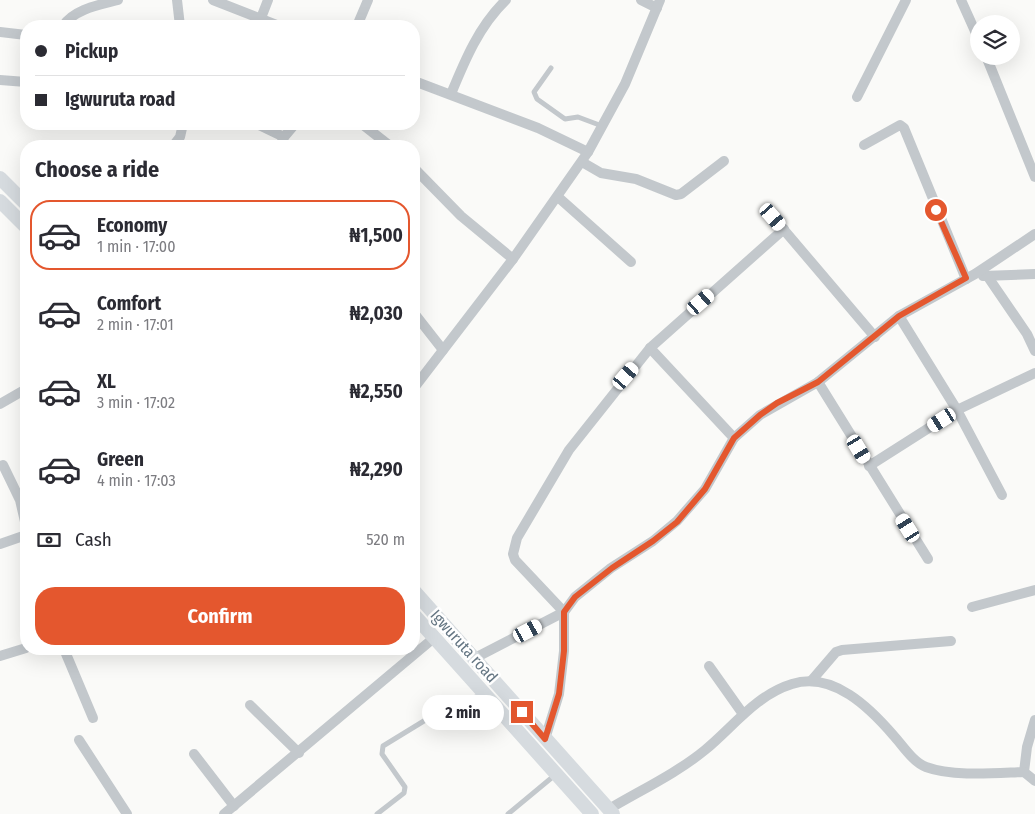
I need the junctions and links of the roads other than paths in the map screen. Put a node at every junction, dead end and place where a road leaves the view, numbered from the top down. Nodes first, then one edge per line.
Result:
1 (118, 0) edge
2 (177, 0) edge
3 (213, 0) edge
4 (268, 0) edge
5 (368, 0) edge
6 (506, 0) edge
7 (641, 0) edge
8 (906, 0) edge
9 (962, 0) edge
10 (659, 4) edge
11 (261, 18) junction
12 (970, 19) edge
13 (67, 20) edge
14 (179, 20) edge
15 (266, 20) edge
16 (360, 20) edge
17 (0, 32) edge
18 (20, 34) edge
19 (990, 65) edge
20 (551, 68) dead end
21 (0, 80) edge
22 (20, 82) edge
23 (420, 83) edge
24 (451, 94) junction
25 (857, 97) dead end
26 (602, 126) junction
27 (265, 130) edge
28 (370, 130) edge
29 (279, 140) edge
30 (382, 140) edge
31 (864, 145) dead end
32 (588, 152) junction
33 (582, 162) junction
34 (724, 162) dead end
35 (420, 174) edge
36 (1035, 177) edge
37 (0, 178) edge
38 (558, 197) junction
39 (20, 198) edge
40 (0, 201) edge
41 (773, 217) dead end
42 (20, 221) edge
43 (784, 229) junction
44 (1035, 234) edge
45 (514, 259) junction
46 (631, 262) dead end
47 (1035, 274) edge
48 (971, 276) junction
49 (988, 277) junction
50 (899, 316) junction
51 (420, 321) edge
52 (875, 336) junction
53 (650, 348) junction
54 (443, 350) junction
55 (1035, 351) edge
56 (1035, 373) edge
57 (420, 380) edge
58 (818, 382) junction
59 (20, 392) edge
60 (0, 404) edge
61 (957, 410) junction
62 (734, 438) junction
63 (3, 465) dead end
64 (869, 466) junction
65 (1002, 495) dead end
66 (20, 500) edge
67 (20, 537) edge
68 (0, 544) edge
69 (928, 559) dead end
70 (1035, 590) edge
71 (420, 598) edge
72 (972, 607) dead end
73 (564, 612) junction
74 (420, 621) edge
75 (435, 637) junction
76 (951, 641) dead end
77 (20, 650) edge
78 (420, 650) edge
79 (67, 655) edge
80 (414, 655) edge
81 (0, 656) edge
82 (475, 658) junction
83 (709, 666) dead end
84 (812, 680) junction
85 (485, 694) junction
86 (250, 705) dead end
87 (743, 714) junction
88 (93, 718) dead end
89 (1035, 720) edge
90 (545, 739) junction
91 (79, 740) dead end
92 (299, 753) junction
93 (194, 754) dead end
94 (1024, 772) junction
95 (555, 774) junction
96 (1035, 781) edge
97 (234, 806) junction
98 (611, 811) edge
99 (127, 814) edge
100 (224, 814) edge
101 (378, 814) edge
102 (508, 814) edge
103 (592, 814) edge

1 - 13 street
2 - 14 street
3 - 11 street
4 - 11 street
5 - 16 street
6 - 24 street
7 - 10 street
8 - 25 street
9 - 12 street
10 - 26 street
11 - 15 street
17 - 18 street
19 - 36 street
20 - 26 lane
21 - 22 street
23 - 24 street
24 - 32 street
26 - 32 street
27 - 29 street
28 - 30 street
31 - 48 street
32 - 33 street
33 - 34 street
33 - 38 street
35 - 45 street
37 - 39 main road
38 - 45 street
38 - 46 street
40 - 42 main road
41 - 43 street
43 - 52 street
43 - 53 street
44 - 48 street
45 - 54 street
47 - 49 street
48 - 49 street
48 - 50 street
49 - 55 street
50 - 52 street
50 - 61 street
51 - 54 street
52 - 58 street
53 - 62 street
53 - 73 street
54 - 57 street
56 - 61 street
58 - 62 street
58 - 64 street
59 - 60 street
61 - 64 street
61 - 65 street
62 - 73 street
63 - 66 street
64 - 69 street
67 - 68 street
70 - 72 street
71 - 82 main road, Igwuruta road
73 - 82 street
73 - 90 street
74 - 75 main road, Igwuruta road
75 - 78 street
75 - 85 main road, Igwuruta road
76 - 84 street
77 - 81 street
79 - 88 street
80 - 92 street
82 - 90 main road, Igwuruta road
83 - 87 street
84 - 87 street
84 - 94 street
85 - 95 main road, Igwuruta road
85 - 101 lane
86 - 92 street
87 - 98 street
89 - 94 street
90 - 98 main road, Igwuruta road
91 - 99 street
92 - 97 street
93 - 97 street
94 - 96 street
95 - 102 lane
95 - 103 main road, Igwuruta road
97 - 100 street

